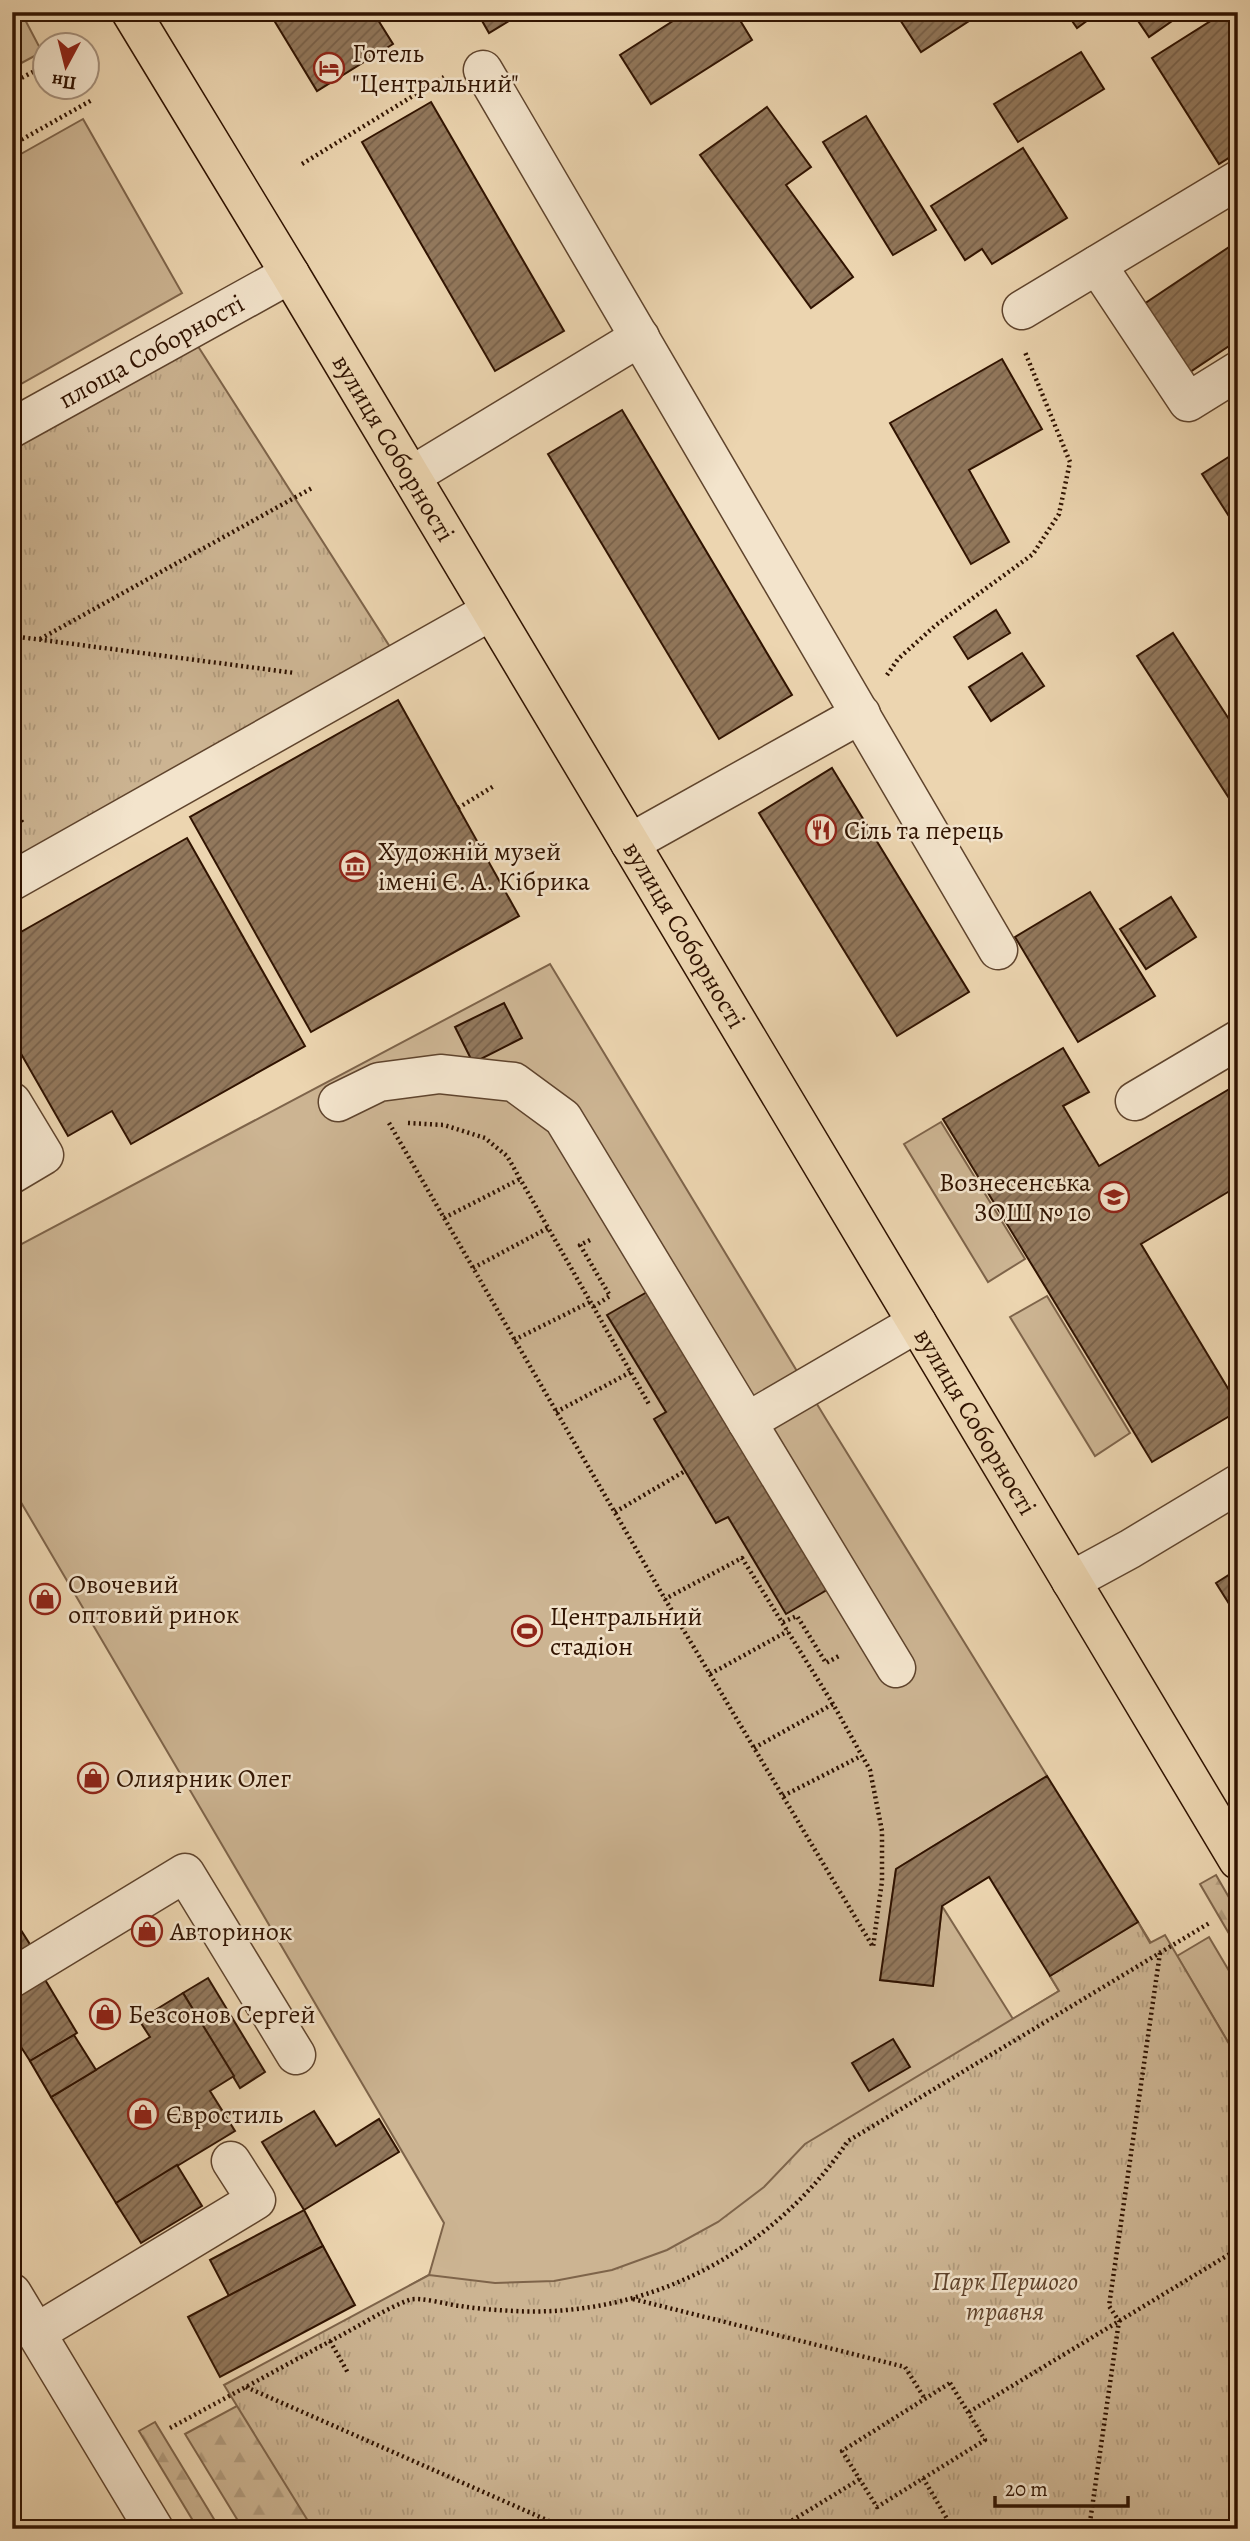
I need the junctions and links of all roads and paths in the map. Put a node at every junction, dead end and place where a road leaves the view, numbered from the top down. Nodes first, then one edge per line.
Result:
1 (131, 12) edge
2 (483, 70) joint
3 (32, 72) edge
4 (12, 83) edge
5 (88, 102) edge
6 (12, 145) edge
7 (302, 164) dead end
8 (1238, 180) edge
9 (1097, 265) junction
10 (290, 274) junction
11 (1022, 310) joint
12 (640, 337) junction
13 (1238, 371) edge
14 (12, 428) edge
15 (411, 476) junction
16 (312, 488) dead end
17 (491, 611) junction
18 (12, 636) edge
19 (40, 639) junction
20 (298, 673) dead end
21 (862, 714) junction
22 (494, 786) dead end
23 (458, 808) dead end
24 (630, 843) junction
25 (12, 881) edge
26 (998, 950) dead end
27 (1238, 1040) edge
28 (1135, 1101) dead end
29 (12, 1102) edge
30 (338, 1102) dead end
31 (12, 1174) edge
32 (520, 1179) junction
33 (444, 1218) junction
34 (548, 1228) junction
35 (580, 1245) dead end
36 (473, 1268) junction
37 (592, 1305) junction
38 (917, 1323) junction
39 (514, 1340) junction
40 (631, 1372) junction
41 (650, 1406) dead end
42 (556, 1412) junction
43 (747, 1422) junction
44 (685, 1471) dead end
45 (1238, 1483) edge
46 (615, 1512) junction
47 (1071, 1581) junction
48 (665, 1599) junction
49 (783, 1622) junction
50 (788, 1631) junction
51 (826, 1664) dead end
52 (896, 1668) dead end
53 (710, 1674) junction
54 (833, 1704) junction
55 (754, 1748) junction
56 (861, 1756) junction
57 (783, 1796) junction
58 (1238, 1860) edge
59 (1211, 1922) dead end
60 (1160, 1952) junction
61 (12, 1978) edge
62 (296, 2055) dead end
63 (231, 2161) dead end
64 (1238, 2249) edge
65 (12, 2293) edge
66 (633, 2299) junction
67 (1119, 2321) junction
68 (36, 2333) junction
69 (330, 2342) junction
70 (348, 2373) dead end
71 (246, 2387) junction
72 (925, 2399) junction
73 (969, 2412) junction
74 (170, 2428) dead end
75 (923, 2478) junction
76 (860, 2479) junction
77 (154, 2529) edge
78 (567, 2529) edge
79 (778, 2529) edge
80 (953, 2529) edge
81 (1089, 2529) edge

1 - 10 main road, вулиця Соборності
2 - 7 path
2 - 12 street
3 - 4 path
5 - 6 path
8 - 9 street
9 - 11 street
9 - 13 street
10 - 14 street, площа Соборності
10 - 15 main road, вулиця Соборності
11 - 21 path
12 - 15 street
12 - 21 street
15 - 17 main road, вулиця Соборності
16 - 19 path
17 - 24 main road, вулиця Соборності
17 - 25 street
18 - 19 path
19 - 20 path
21 - 24 street
21 - 26 street
22 - 23 path
24 - 38 main road, вулиця Соборності
27 - 28 street
29 - 31 street
30 - 43 street
32 - 33 path
32 - 33 path
32 - 34 path
33 - 36 path
34 - 36 path
34 - 37 path
35 - 37 path
36 - 39 path
37 - 39 path
37 - 40 path
38 - 43 street
38 - 47 main road, вулиця Соборності
39 - 42 path
40 - 41 path
40 - 42 path
42 - 46 path
43 - 52 street
44 - 46 path
45 - 47 street
46 - 48 path
47 - 58 main road, вулиця Соборності
48 - 49 path
48 - 53 path
49 - 50 path
49 - 51 path
50 - 53 path
50 - 54 path
53 - 55 path
54 - 55 path
54 - 56 path
55 - 57 path
56 - 57 path
56 - 57 path
59 - 60 path
60 - 66 path
60 - 67 path
61 - 62 street
63 - 68 street
64 - 67 path
65 - 68 street
66 - 69 path
66 - 72 path
67 - 73 path
67 - 81 path
68 - 77 street
69 - 70 path
69 - 71 path
71 - 74 path
71 - 78 path
72 - 73 path
72 - 76 path
73 - 75 path
75 - 76 path
75 - 80 path
76 - 79 path

